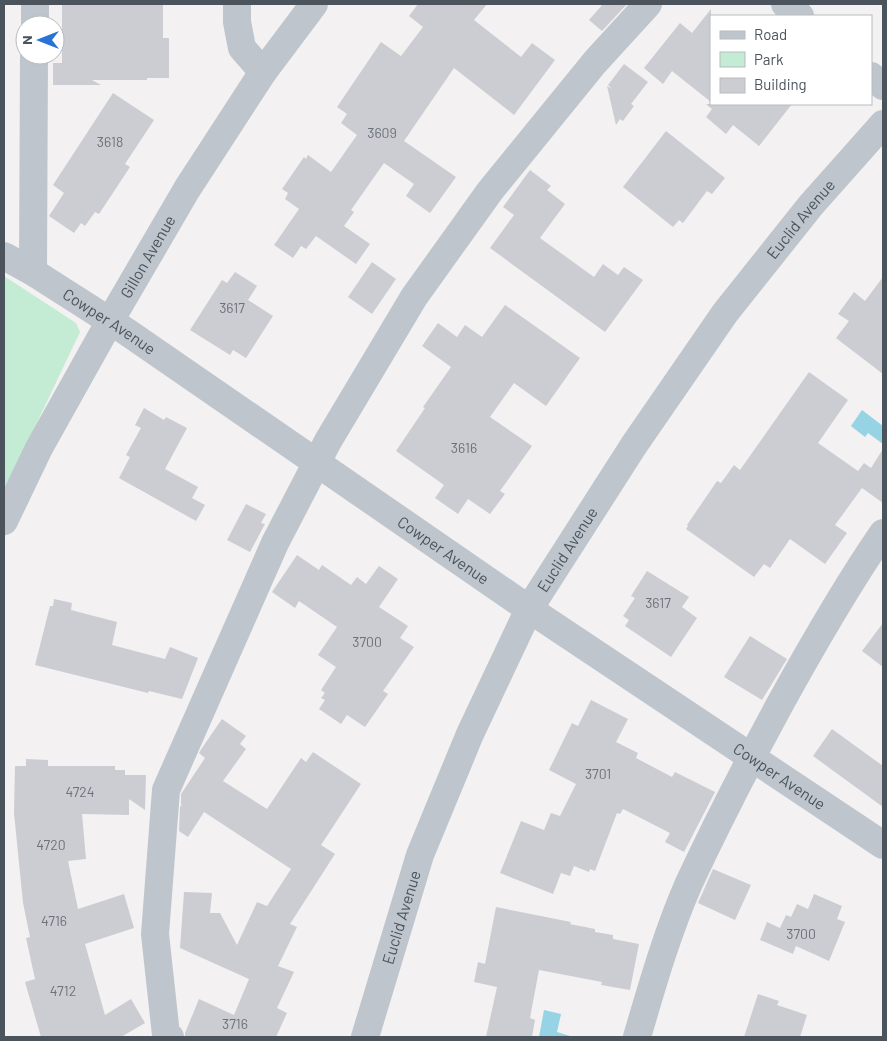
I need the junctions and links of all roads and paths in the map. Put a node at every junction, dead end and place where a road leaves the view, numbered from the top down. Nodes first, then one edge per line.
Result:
1 (237, 4) edge
2 (314, 4) edge
3 (648, 4) edge
4 (785, 4) edge
5 (799, 15) edge
6 (34, 65) edge
7 (263, 72) junction
8 (872, 77) edge
9 (883, 86) edge
10 (883, 124) edge
11 (4, 256) edge
12 (33, 272) junction
13 (110, 322) junction
14 (317, 463) junction
15 (4, 521) edge
16 (883, 533) edge
17 (529, 609) junction
18 (751, 756) junction
19 (883, 845) edge
20 (170, 1037) edge
21 (365, 1037) edge
22 (636, 1037) edge

1 - 7 street
2 - 7 street, Gillon Avenue
3 - 14 street
4 - 5 street
6 - 12 street
7 - 13 street, Gillon Avenue
8 - 9 street
10 - 17 street, Euclid Avenue
11 - 12 street, Cowper Avenue
12 - 13 street, Cowper Avenue
13 - 14 street, Cowper Avenue
13 - 15 street, Gillon Avenue
14 - 17 street, Cowper Avenue
14 - 20 street
16 - 18 street
17 - 18 street, Cowper Avenue
17 - 21 street, Euclid Avenue
18 - 19 street, Cowper Avenue
18 - 22 street

